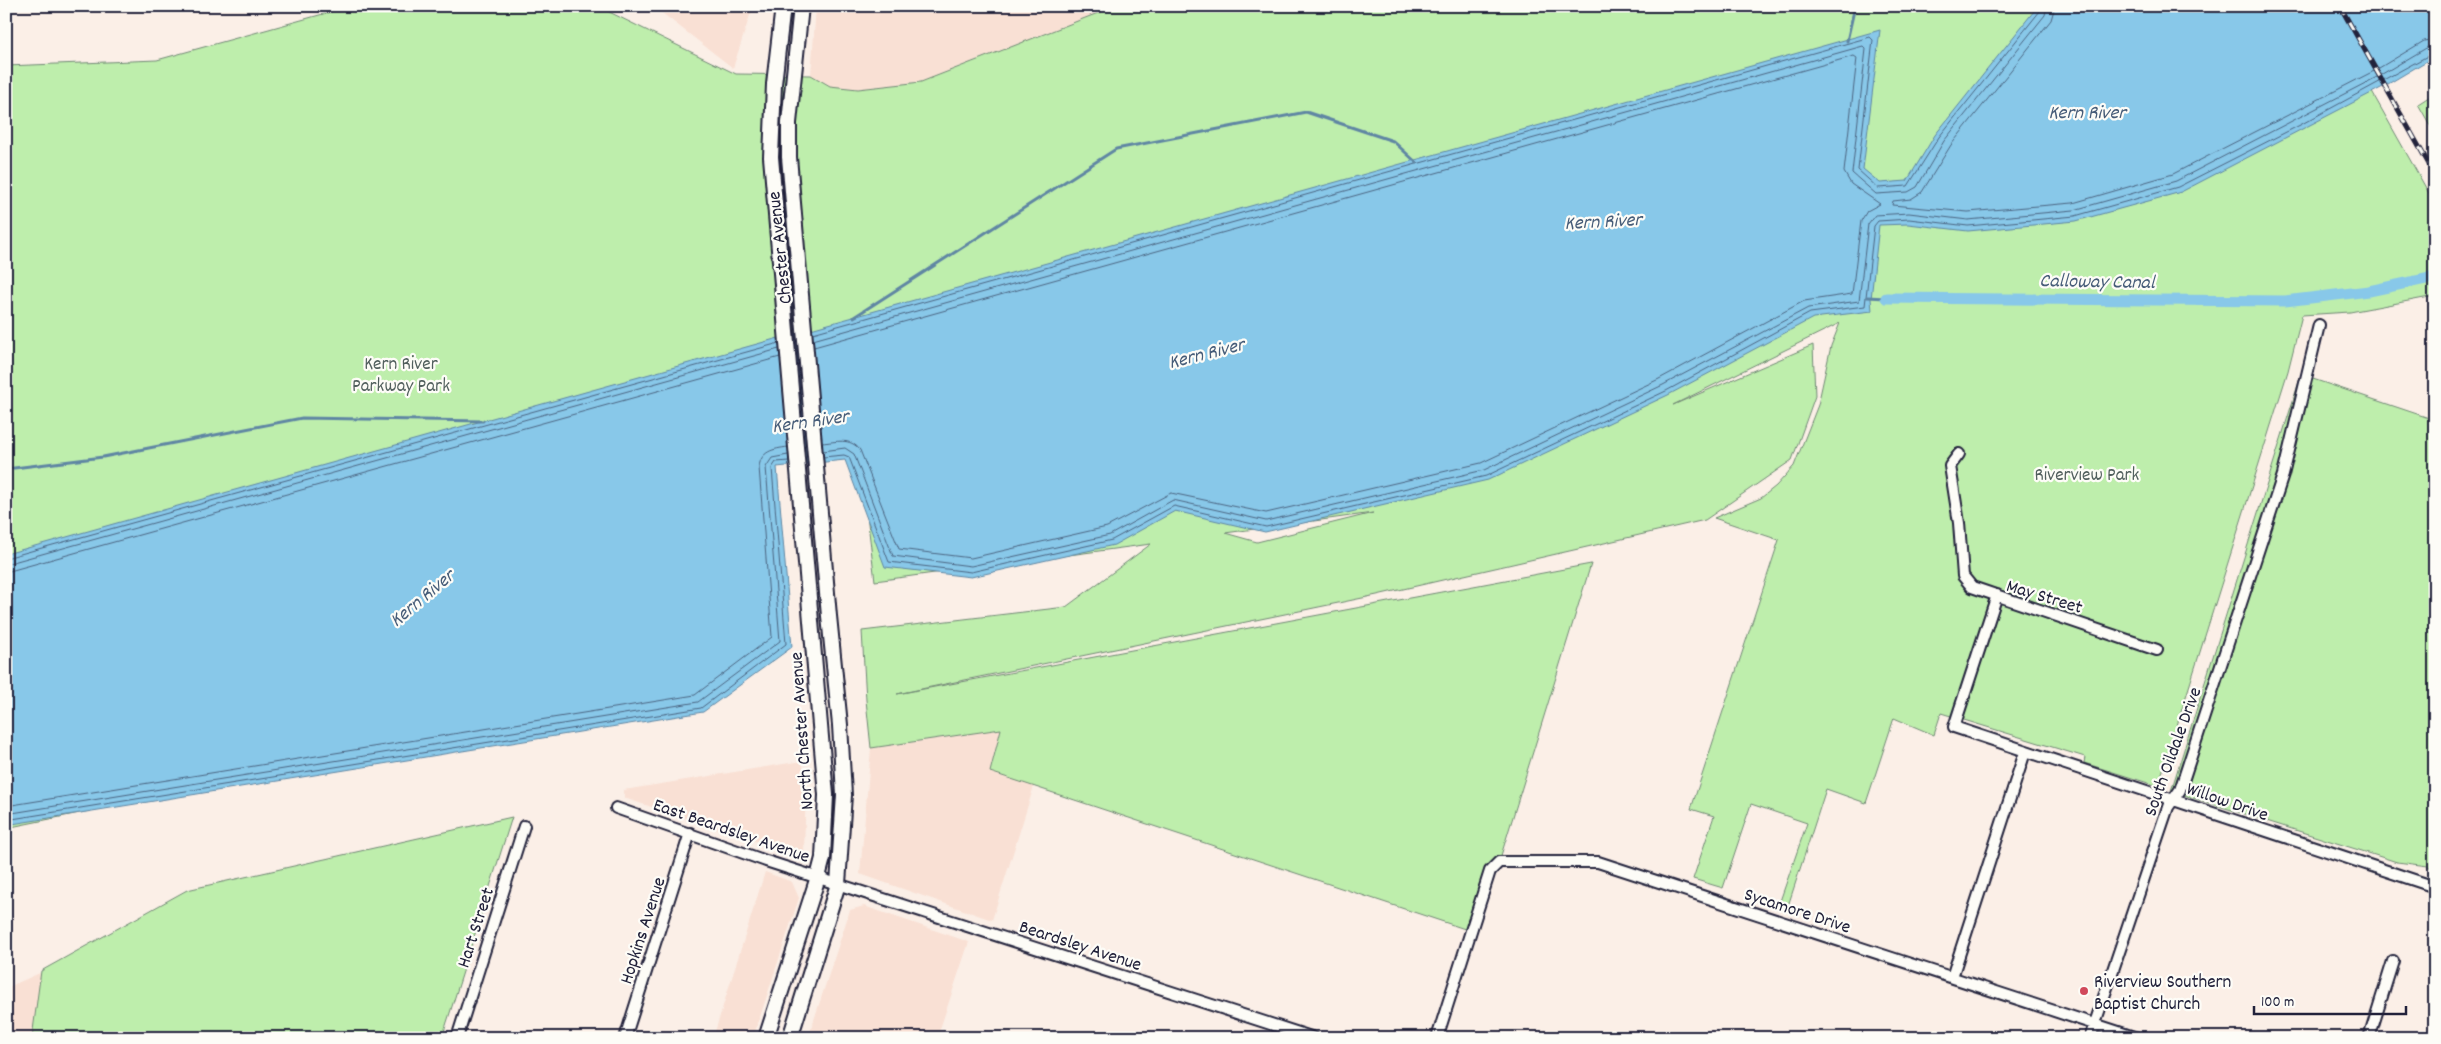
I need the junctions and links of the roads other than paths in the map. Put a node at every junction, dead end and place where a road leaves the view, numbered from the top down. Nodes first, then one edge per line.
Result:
1 (783, 6) edge
2 (800, 6) edge
3 (2319, 325) dead end
4 (1959, 454) dead end
5 (798, 474) joint
6 (819, 486) joint
7 (1996, 595) junction
8 (2157, 650) dead end
9 (1954, 727) joint
10 (2025, 752) junction
11 (2173, 800) junction
12 (616, 808) dead end
13 (524, 826) dead end
14 (690, 832) junction
15 (818, 877) junction
16 (838, 884) junction
17 (2435, 887) edge
18 (2393, 960) dead end
19 (1952, 977) junction
20 (2095, 1024) junction
21 (457, 1038) edge
22 (625, 1038) edge
23 (766, 1038) edge
24 (790, 1038) edge
25 (1314, 1038) edge
26 (1436, 1038) edge
27 (2090, 1038) edge
28 (2137, 1038) edge
29 (2369, 1038) edge

1 - 5 main road, Chester Avenue
2 - 6 main road, Chester Avenue
3 - 11 street, South Oildale Drive
4 - 7 street
5 - 15 main road, North Chester Avenue
6 - 16 main road, North Chester Avenue
7 - 8 street, May Street
7 - 9 street, May Street
9 - 10 street, Willow Drive
10 - 11 street, Willow Drive
10 - 19 street
11 - 17 street, Willow Drive
11 - 20 street, South Oildale Drive
12 - 14 street, East Beardsley Avenue
13 - 21 street, Hart Street
14 - 15 street, East Beardsley Avenue
14 - 22 street, Hopkins Avenue
15 - 16 street, East Beardsley Avenue
15 - 23 main road, North Chester Avenue
16 - 24 main road, North Chester Avenue
16 - 25 street, Beardsley Avenue
18 - 29 street
19 - 20 street, Sycamore Drive
19 - 26 street, Sycamore Drive
20 - 27 street, South Oildale Drive
20 - 28 street, Sycamore Drive

